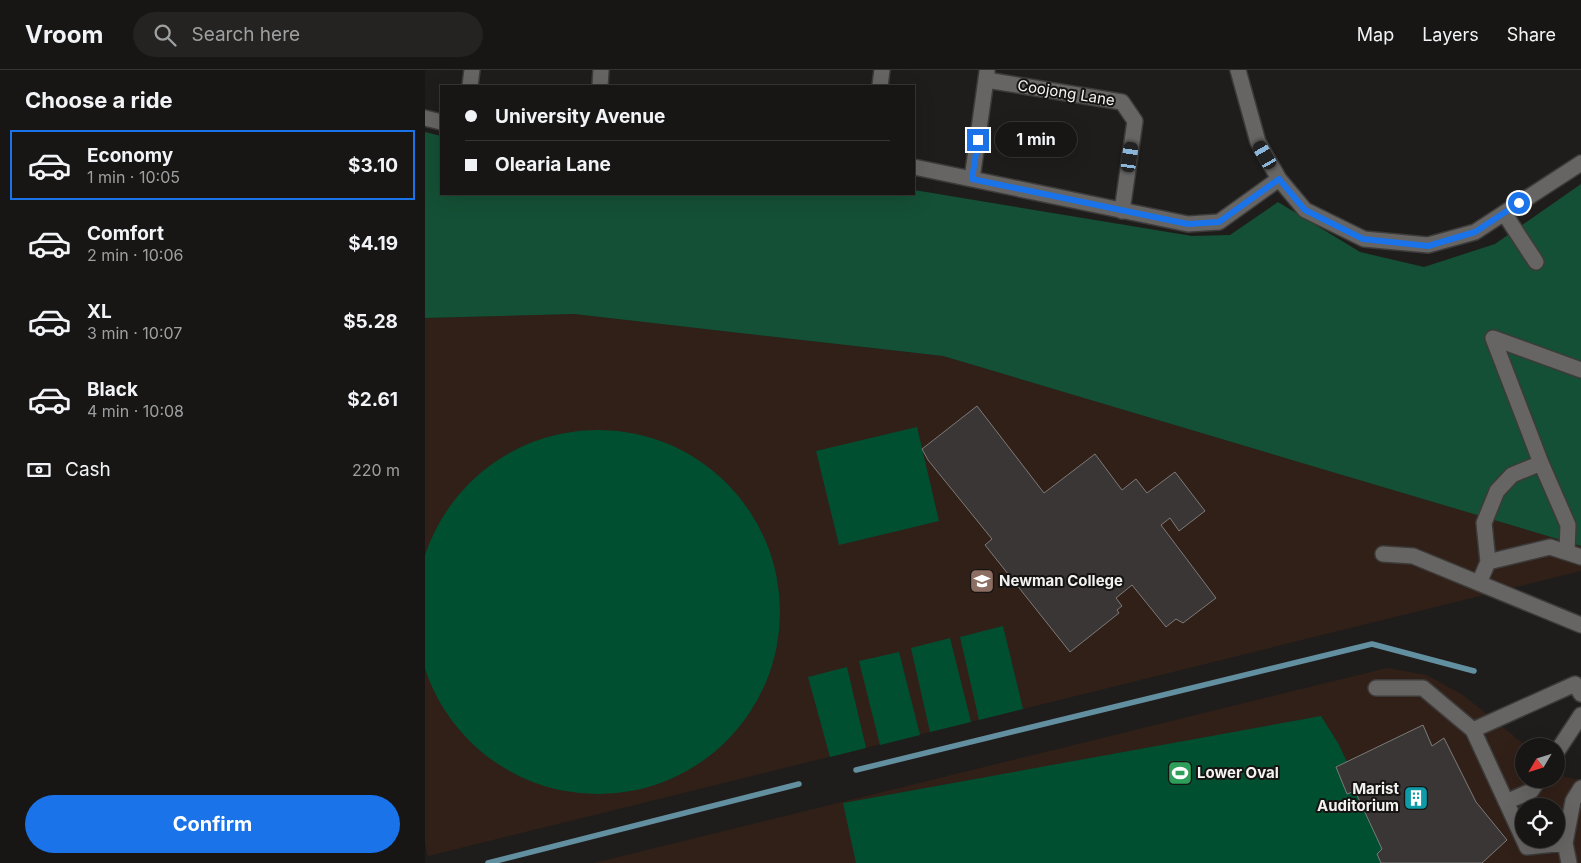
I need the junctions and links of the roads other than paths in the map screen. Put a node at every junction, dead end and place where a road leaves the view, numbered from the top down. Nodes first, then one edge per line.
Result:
1 (471, 70) edge
2 (601, 70) edge
3 (882, 70) edge
4 (1238, 70) edge
5 (987, 75) edge
6 (470, 85) edge
7 (600, 85) edge
8 (880, 85) edge
9 (425, 118) edge
10 (440, 122) edge
11 (1581, 164) edge
12 (915, 167) edge
13 (972, 179) junction
14 (1279, 179) junction
15 (1122, 210) junction
16 (1504, 213) junction
17 (1536, 262) dead end
18 (1581, 370) edge
19 (1541, 463) junction
20 (1383, 554) dead end
21 (1574, 555) edge
22 (1488, 562) junction
23 (1479, 583) junction
24 (1581, 625) edge
25 (1376, 688) dead end
26 (1581, 694) edge
27 (1581, 715) edge
28 (1473, 730) junction
29 (1565, 739) edge
30 (1533, 788) edge
31 (1581, 788) edge
32 (1506, 802) junction
33 (1515, 821) edge
34 (1565, 842) joint
35 (1569, 863) edge

1 - 6 street
2 - 7 street
3 - 8 street
4 - 14 street
5 - 13 street
5 - 15 street, Coojong Lane
9 - 10 street
11 - 16 street
12 - 13 street
13 - 15 street
14 - 15 street
14 - 16 street
16 - 17 street
18 - 19 street
19 - 21 street
19 - 22 street
20 - 23 street
21 - 22 street
22 - 23 street
23 - 24 street
25 - 28 street
26 - 28 street
27 - 29 street
28 - 32 street
30 - 32 street
31 - 34 street
32 - 33 street
34 - 35 street

